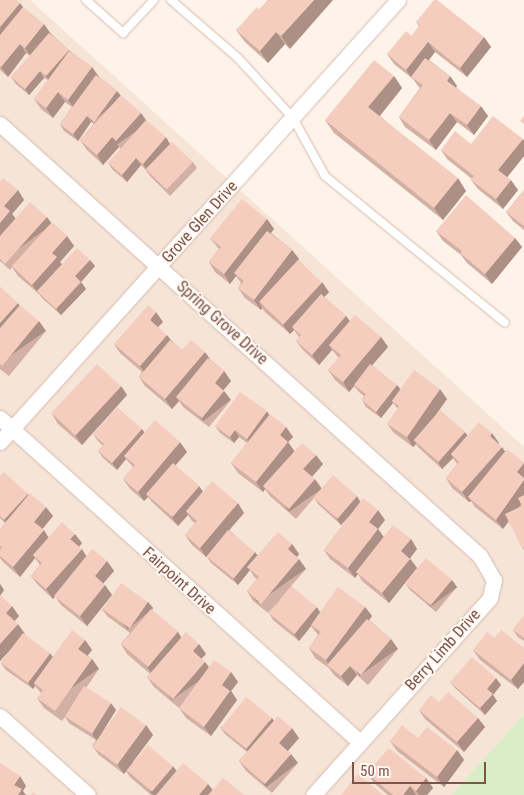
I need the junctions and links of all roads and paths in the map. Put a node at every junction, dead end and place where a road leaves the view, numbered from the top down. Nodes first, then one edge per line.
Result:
1 (86, 0) edge
2 (154, 0) edge
3 (171, 0) edge
4 (398, 0) edge
5 (293, 118) junction
6 (0, 124) edge
7 (160, 267) junction
8 (505, 324) dead end
9 (0, 418) edge
10 (13, 430) junction
11 (0, 442) edge
12 (421, 503) joint
13 (0, 716) edge
14 (360, 742) junction
15 (88, 795) edge
16 (313, 795) edge

1 - 2 lane
3 - 5 lane
4 - 5 street, Grove Glen Drive
5 - 7 street, Grove Glen Drive
5 - 8 lane
6 - 7 street, Spring Grove Drive
7 - 10 street, Grove Glen Drive
7 - 12 street, Spring Grove Drive
9 - 10 street, Fairpoint Drive
10 - 11 street, Grove Glen Drive
10 - 14 street, Fairpoint Drive
12 - 14 street, Berry Limb Drive
13 - 15 street
14 - 16 street, Berry Limb Drive

